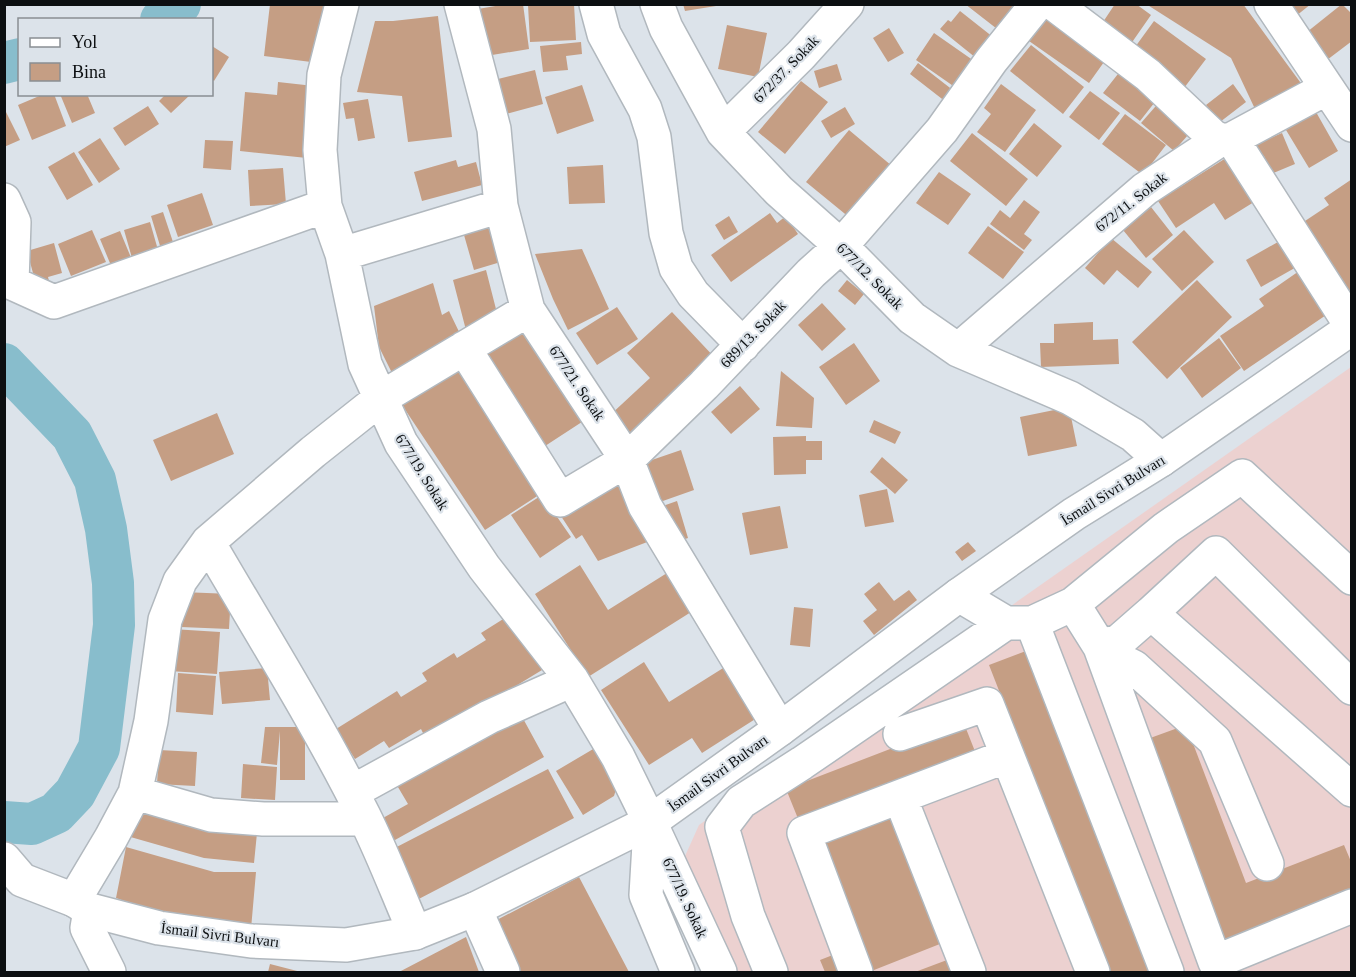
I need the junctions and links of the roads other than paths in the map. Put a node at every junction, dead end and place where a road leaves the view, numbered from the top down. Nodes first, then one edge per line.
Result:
1 (342, 4) edge
2 (461, 4) edge
3 (596, 4) edge
4 (657, 4) edge
5 (847, 4) edge
6 (1037, 4) edge
7 (1054, 4) edge
8 (1271, 4) edge
9 (1327, 88) junction
10 (1352, 125) edge
11 (723, 132) junction
12 (1225, 140) junction
13 (4, 200) edge
14 (325, 206) junction
15 (501, 206) junction
16 (841, 246) junction
17 (342, 254) junction
18 (528, 310) junction
19 (1352, 328) edge
20 (743, 345) junction
21 (464, 348) junction
22 (958, 350) junction
23 (381, 398) junction
24 (627, 460) junction
25 (1161, 460) junction
26 (208, 542) junction
27 (1352, 579) edge
28 (959, 595) junction
29 (1073, 604) junction
30 (1151, 613) junction
31 (1019, 623) junction
32 (1101, 649) junction
33 (572, 680) junction
34 (1352, 688) edge
35 (780, 729) junction
36 (900, 734) dead end
37 (1007, 756) junction
38 (1352, 790) edge
39 (135, 793) junction
40 (900, 797) junction
41 (359, 806) junction
42 (650, 822) junction
43 (1267, 864) dead end
44 (13, 869) edge
45 (82, 905) junction
46 (1352, 906) edge
47 (475, 909) junction
48 (416, 933) junction
49 (1201, 967) edge
50 (109, 972) edge
51 (503, 972) edge
52 (678, 972) edge
53 (720, 972) edge
54 (771, 972) edge
55 (856, 972) edge
56 (969, 972) edge
57 (1093, 972) edge
58 (1167, 972) edge

1 - 14 street, 677/19. Sokak
2 - 15 street, 677/21. Sokak
3 - 20 street
4 - 11 street, 677/12. Sokak
5 - 11 street, 672/37. Sokak
6 - 16 street, 689/13. Sokak
7 - 12 street
8 - 9 street
9 - 10 street
9 - 12 street, 672/11. Sokak
11 - 16 street, 677/12. Sokak
12 - 19 street
12 - 22 street, 672/11. Sokak
13 - 14 street
14 - 17 street, 677/19. Sokak
15 - 17 street
15 - 18 street, 677/21. Sokak
16 - 20 street, 689/13. Sokak
16 - 22 street, 677/12. Sokak
17 - 23 street, 677/19. Sokak
18 - 21 street
18 - 24 street, 677/21. Sokak
19 - 25 street, İsmail Sivri Bulvarı
20 - 24 street, 689/13. Sokak
21 - 23 street
21 - 24 street, 689/13. Sokak
22 - 25 street, 677/12. Sokak
23 - 26 street
23 - 33 street, 677/19. Sokak
24 - 35 street, 677/21. Sokak
25 - 28 street, İsmail Sivri Bulvarı
26 - 39 street
26 - 41 street
27 - 29 street
28 - 31 street
28 - 35 street, İsmail Sivri Bulvarı
29 - 31 street
29 - 32 street
30 - 32 street
30 - 34 street
30 - 38 street
31 - 54 street
31 - 58 street
32 - 43 street
32 - 49 street
33 - 41 street
33 - 42 street, 677/19. Sokak
35 - 42 street, İsmail Sivri Bulvarı
36 - 37 street
37 - 40 street
37 - 57 street
39 - 41 street
39 - 45 street
40 - 55 street
40 - 56 street
41 - 48 street
42 - 47 street, İsmail Sivri Bulvarı
42 - 52 street, 677/19. Sokak
42 - 53 street, 677/19. Sokak
44 - 45 street, İsmail Sivri Bulvarı
45 - 48 street, İsmail Sivri Bulvarı
45 - 50 street
46 - 49 street
47 - 48 street, İsmail Sivri Bulvarı
47 - 51 street

